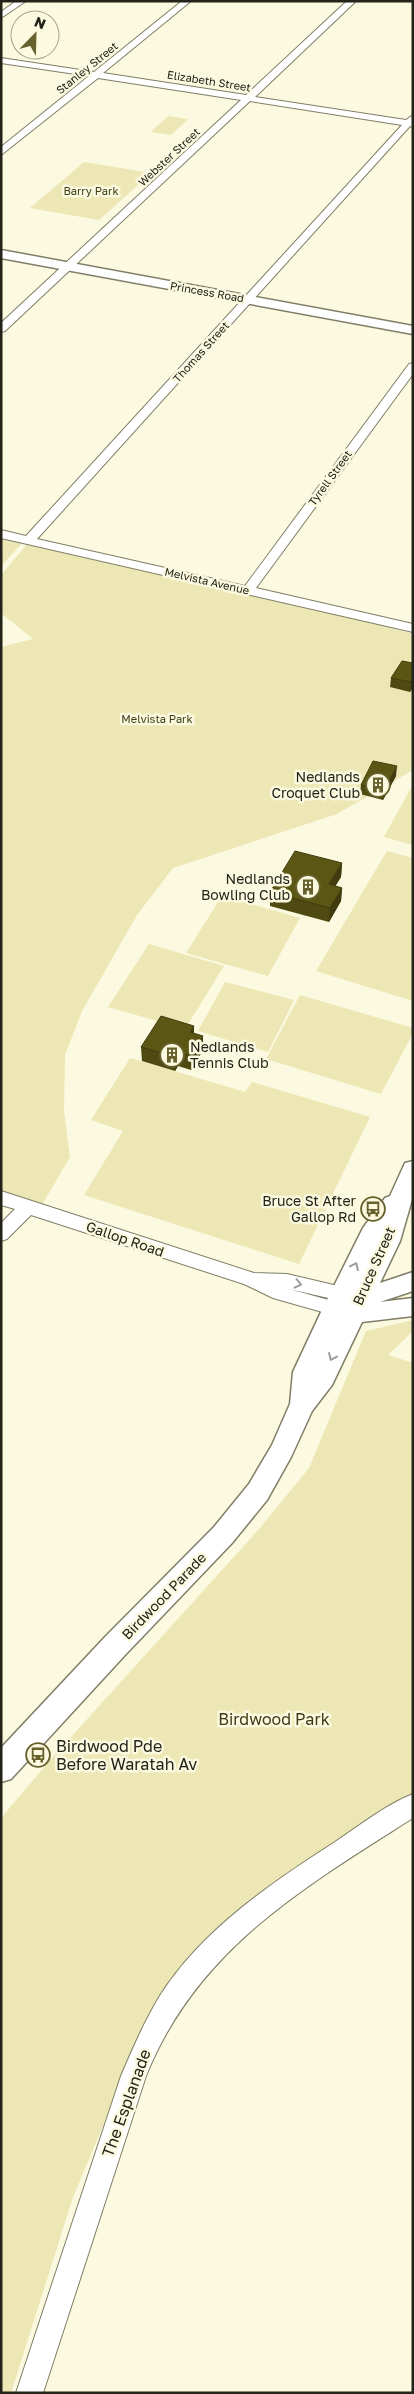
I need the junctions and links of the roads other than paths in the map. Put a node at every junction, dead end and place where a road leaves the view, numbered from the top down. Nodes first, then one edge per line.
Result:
1 (22, 1) edge
2 (187, 1) edge
3 (352, 1) edge
4 (1, 16) edge
5 (1, 60) edge
6 (96, 75) junction
7 (247, 98) junction
8 (411, 122) edge
9 (1, 152) edge
10 (1, 254) edge
11 (68, 266) junction
12 (249, 299) junction
13 (1, 329) edge
14 (413, 330) edge
15 (413, 366) edge
16 (1, 534) edge
17 (28, 540) junction
18 (248, 590) junction
19 (413, 628) edge
20 (413, 1169) edge
21 (1, 1198) edge
22 (28, 1207) junction
23 (1, 1234) edge
24 (413, 1281) edge
25 (347, 1304) junction
26 (413, 1307) edge
27 (1, 1769) edge
28 (413, 1805) edge
29 (28, 2393) edge

1 - 4 street
2 - 6 street, Stanley Street
3 - 7 street, Webster Street
5 - 6 street, Elizabeth Street
6 - 7 street, Elizabeth Street
6 - 9 street, Stanley Street
7 - 8 street, Elizabeth Street
7 - 11 street, Webster Street
8 - 12 street, Thomas Street
10 - 11 street, Princess Road
11 - 12 street, Princess Road
11 - 13 street, Webster Street
12 - 14 street, Princess Road
12 - 17 street, Thomas Street
15 - 18 street, Tyrell Street
16 - 17 street, Melvista Avenue
17 - 18 street, Melvista Avenue
18 - 19 street, Melvista Avenue
20 - 25 street, Bruce Street
21 - 22 street, Gallop Road
22 - 23 street
22 - 25 street, Gallop Road
24 - 25 street
25 - 26 street
25 - 27 street, Birdwood Parade
28 - 29 street, The Esplanade

